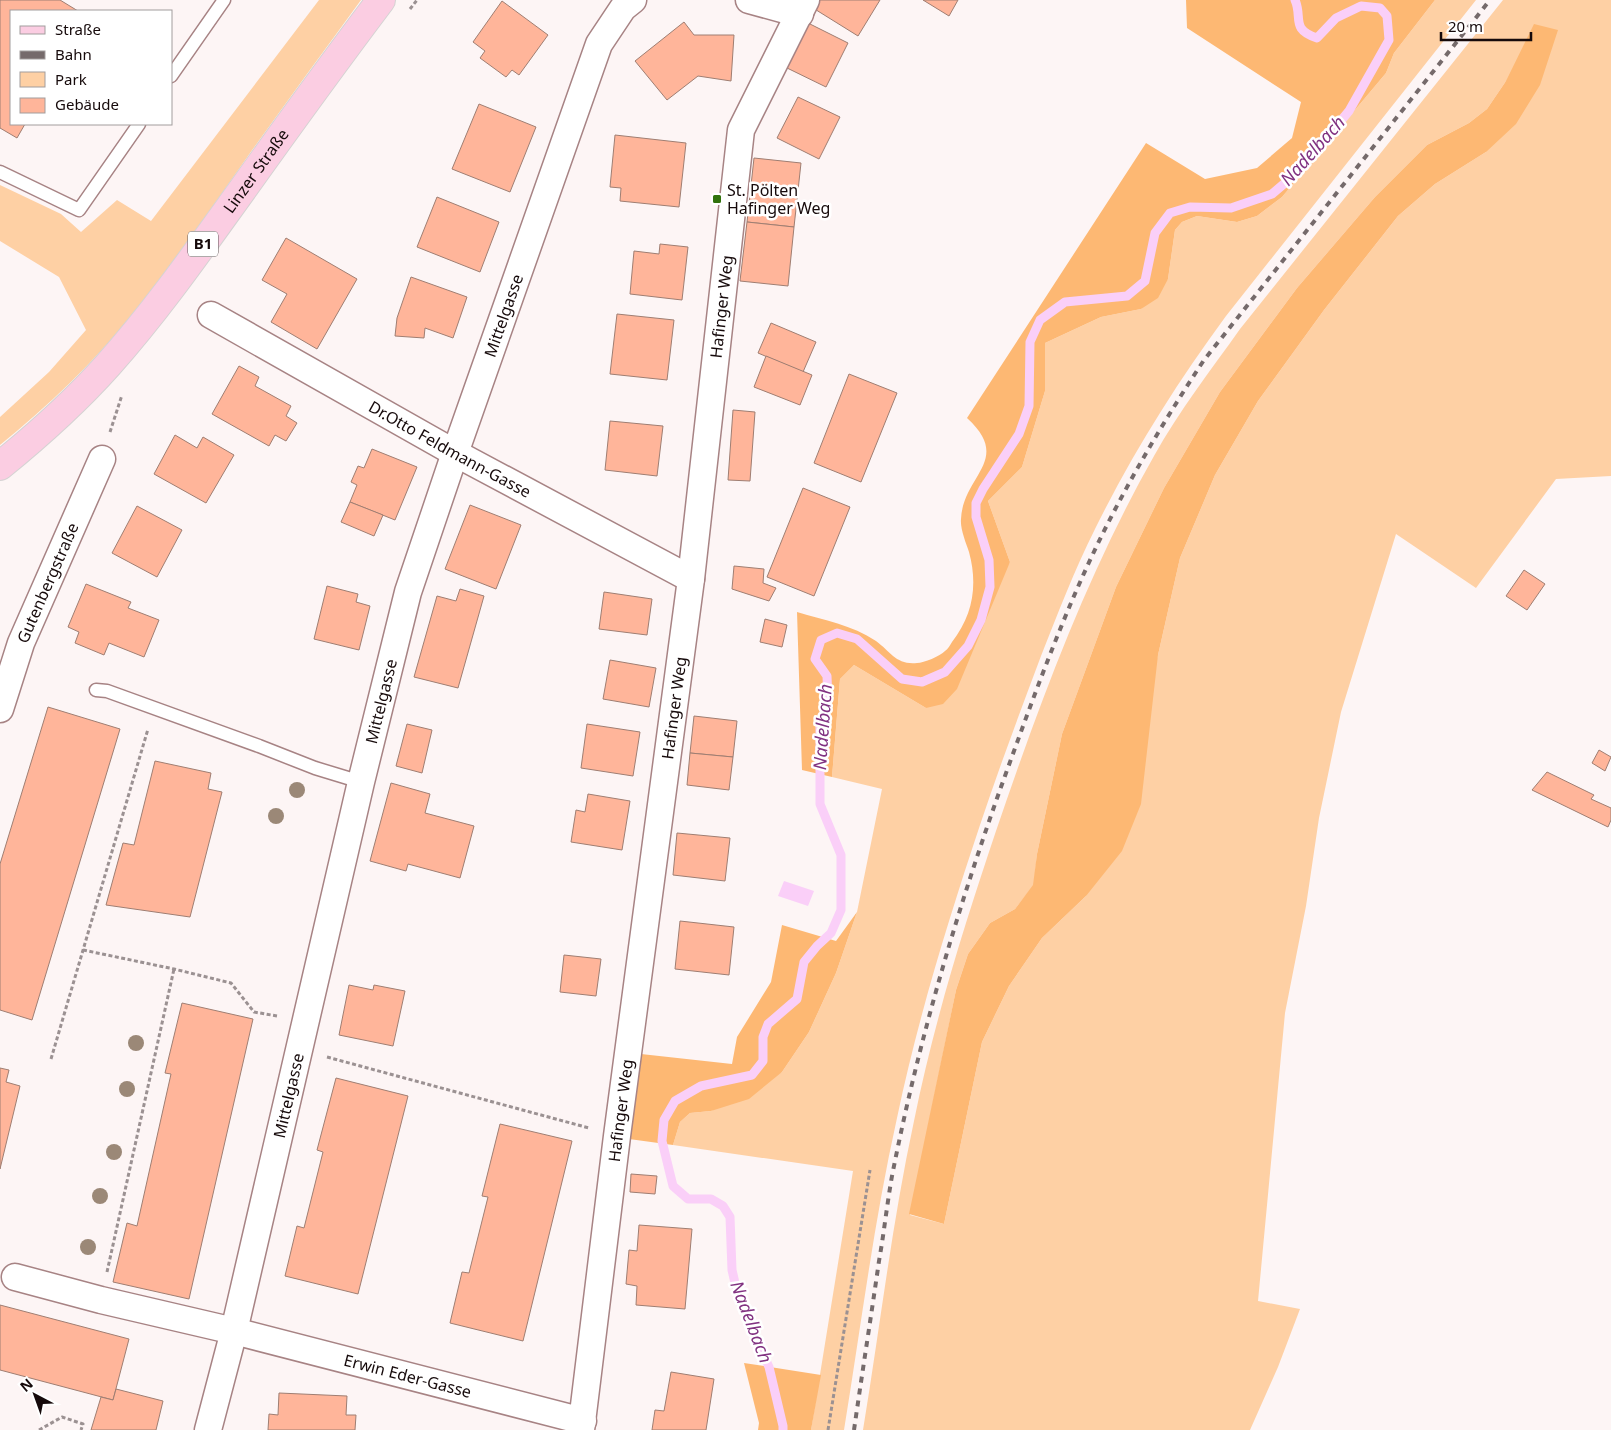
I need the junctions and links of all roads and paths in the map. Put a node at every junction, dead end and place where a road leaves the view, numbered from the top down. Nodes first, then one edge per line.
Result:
1 (224, 0) edge
2 (381, 0) edge
3 (633, 0) edge
4 (749, 0) edge
5 (803, 7) edge
6 (172, 75) edge
7 (138, 125) edge
8 (0, 172) edge
9 (211, 315) dead end
10 (455, 453) junction
11 (102, 459) dead end
12 (0, 466) edge
13 (691, 579) junction
14 (96, 690) dead end
15 (154, 708) junction
16 (0, 709) edge
17 (361, 782) junction
18 (83, 950) junction
19 (174, 969) junction
20 (306, 1021) junction
21 (300, 1049) junction
22 (51, 1059) dead end
23 (617, 1136) junction
24 (870, 1170) dead end
25 (15, 1277) dead end
26 (101, 1300) junction
27 (234, 1331) junction
28 (582, 1426) edge
29 (39, 1430) edge
30 (81, 1430) edge
31 (208, 1430) edge
32 (828, 1430) edge

1 - 6 lane
2 - 12 main road, Linzer Straße / B1
3 - 10 street, Mittelgasse
4 - 5 street
5 - 13 street, Hafinger Weg
7 - 8 lane
9 - 10 street, Dr.Otto Feldmann-Gasse
10 - 13 street, Dr.Otto Feldmann-Gasse
10 - 17 street, Mittelgasse
11 - 16 street, Gutenbergstraße
13 - 23 street, Hafinger Weg
14 - 15 lane
15 - 17 lane
15 - 18 path
17 - 20 street, Mittelgasse
18 - 19 path
18 - 22 path
19 - 20 path
19 - 26 path
20 - 21 street, Mittelgasse
21 - 23 path
21 - 27 street, Mittelgasse
23 - 28 street, Hafinger Weg
24 - 32 path
25 - 26 street, Erwin Eder-Gasse
26 - 27 street, Erwin Eder-Gasse
27 - 28 street, Erwin Eder-Gasse
27 - 31 street, Mittelgasse
29 - 30 path

